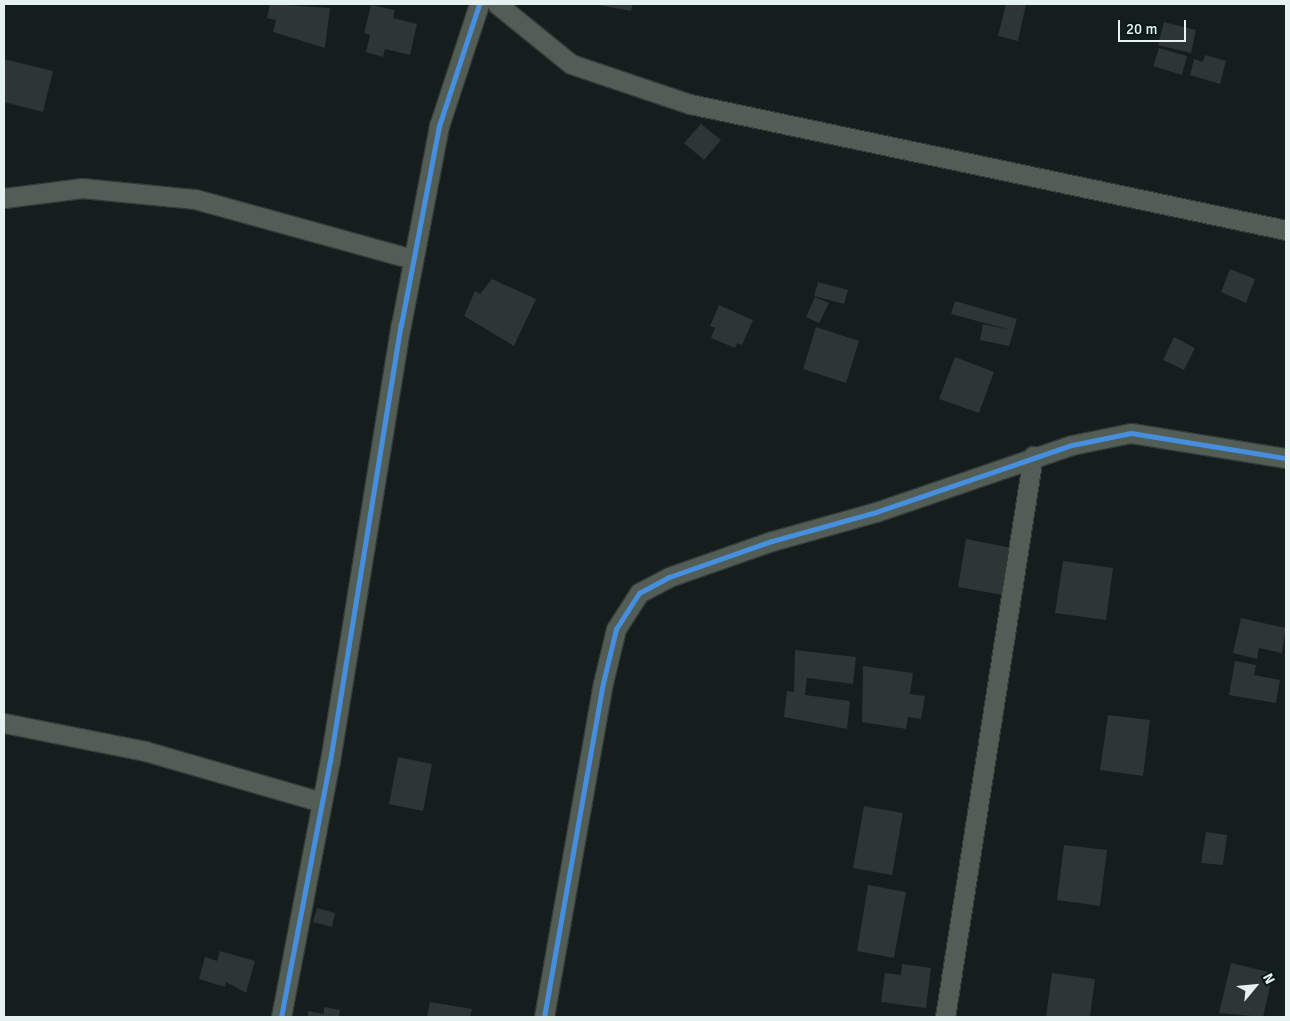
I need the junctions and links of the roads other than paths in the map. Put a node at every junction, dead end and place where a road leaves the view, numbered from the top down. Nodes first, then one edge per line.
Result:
1 (480, 4) edge
2 (497, 4) edge
3 (4, 198) edge
4 (1286, 230) edge
5 (413, 259) junction
6 (1033, 456) junction
7 (1286, 458) edge
8 (4, 723) edge
9 (322, 802) junction
10 (281, 1017) edge
11 (544, 1017) edge
12 (945, 1017) edge

1 - 5 street
2 - 4 street
3 - 5 street
5 - 9 street
6 - 7 street
6 - 11 street
6 - 12 street
8 - 9 street
9 - 10 street

